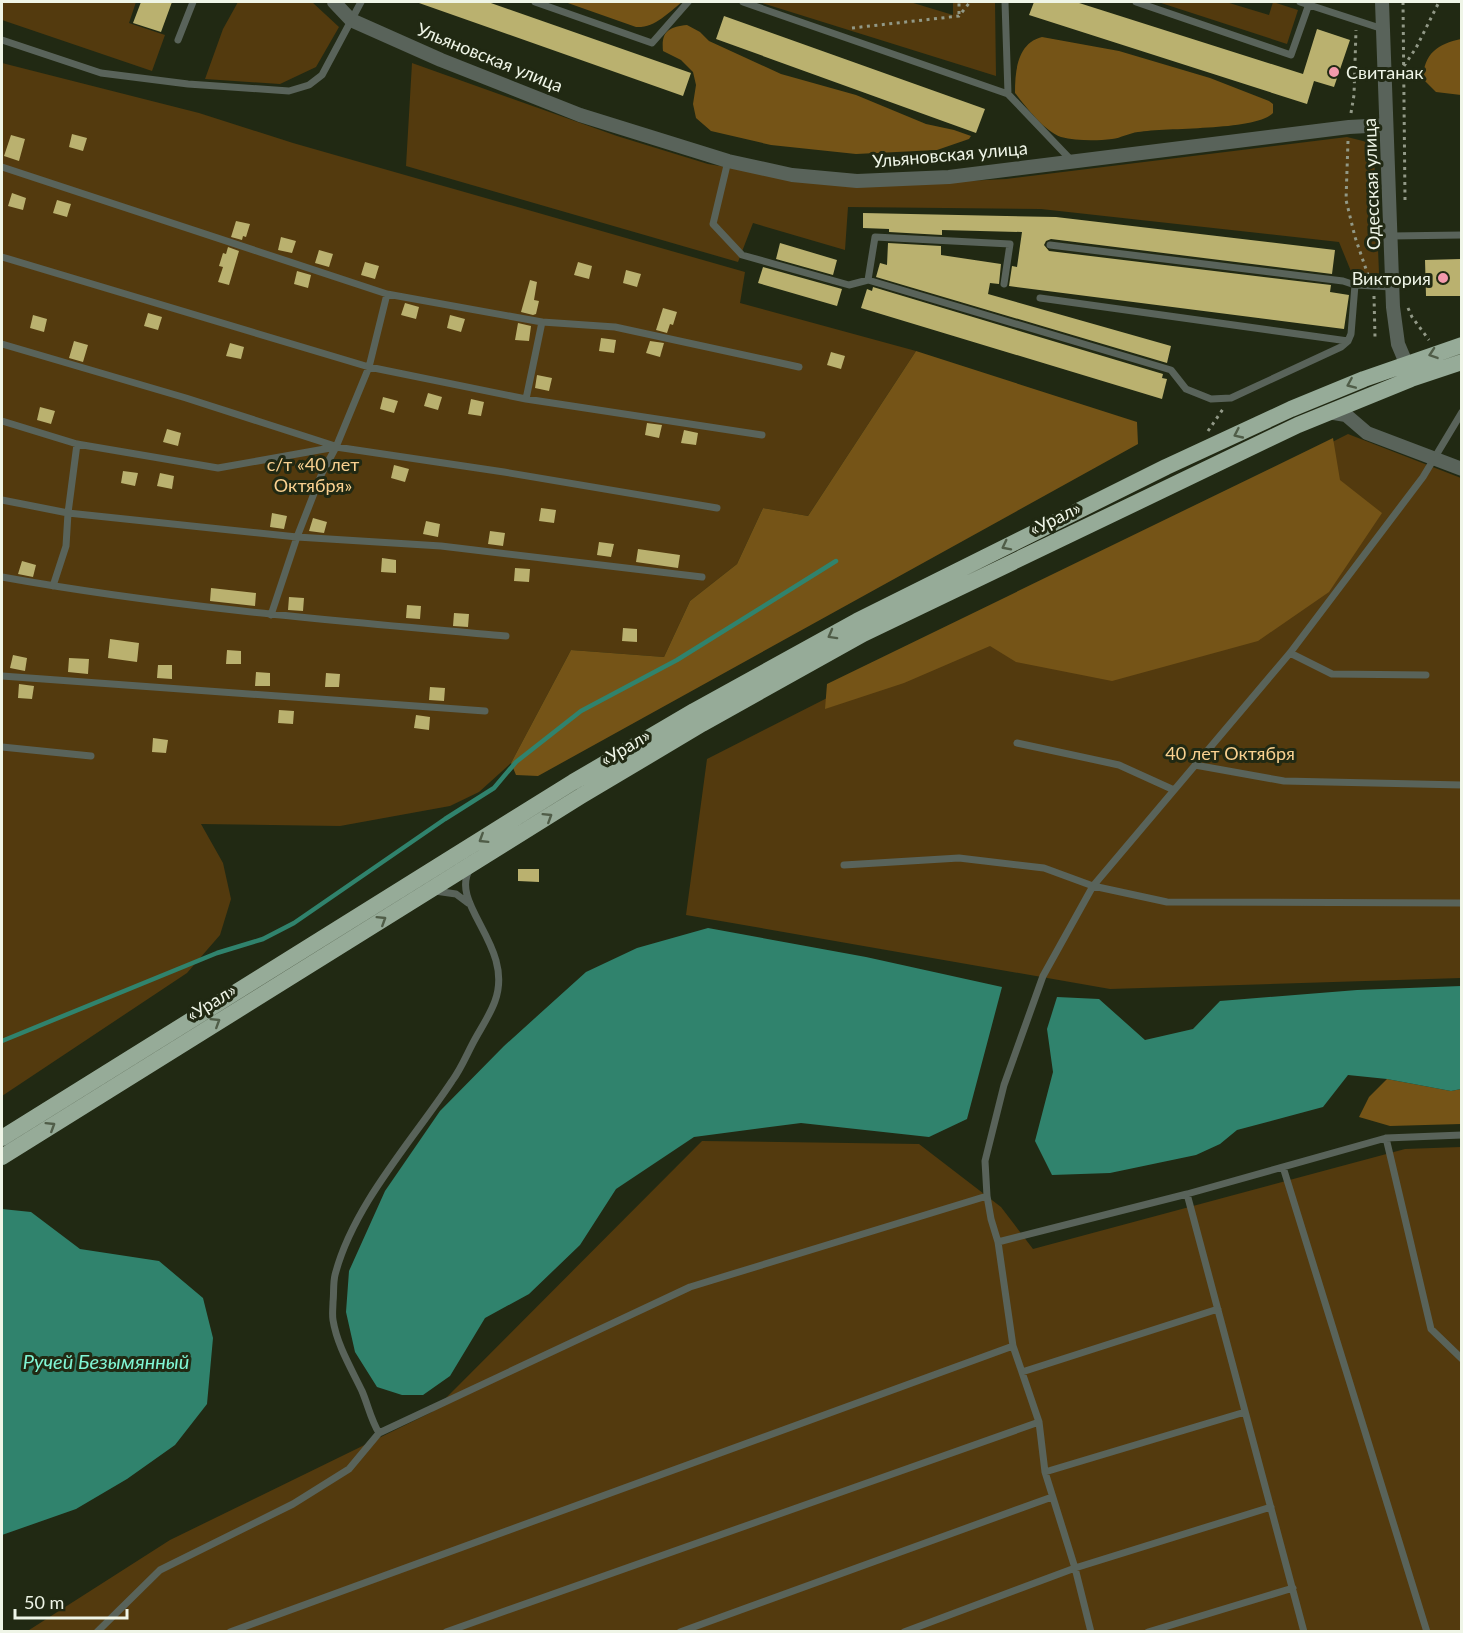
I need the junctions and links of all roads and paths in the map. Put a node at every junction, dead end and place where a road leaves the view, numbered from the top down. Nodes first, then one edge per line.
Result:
1 (193, 2) edge
2 (334, 2) edge
3 (361, 2) edge
4 (535, 2) edge
5 (688, 2) edge
6 (743, 2) edge
7 (959, 2) edge
8 (970, 2) edge
9 (1005, 2) edge
10 (1136, 2) edge
11 (1300, 2) edge
12 (1382, 2) edge
13 (1439, 2) edge
14 (1309, 4) junction
15 (959, 16) junction
16 (351, 20) junction
17 (1356, 20) junction
18 (1383, 29) junction
19 (830, 30) junction
20 (2, 40) edge
21 (178, 40) dead end
22 (1403, 66) dead end
23 (1008, 94) junction
24 (1386, 125) junction
25 (1349, 127) junction
26 (1071, 160) junction
27 (728, 161) junction
28 (2, 166) edge
29 (1461, 235) edge
30 (1390, 236) junction
31 (1050, 245) dead end
32 (2, 257) edge
33 (868, 280) junction
34 (1004, 284) dead end
35 (1355, 285) junction
36 (1372, 287) junction
37 (1392, 287) junction
38 (387, 294) junction
39 (1040, 298) dead end
40 (1408, 307) dead end
41 (542, 322) junction
42 (1375, 338) dead end
43 (1348, 341) junction
44 (2, 344) edge
45 (1461, 345) edge
46 (1443, 351) junction
47 (1461, 362) edge
48 (369, 367) junction
49 (799, 367) dead end
50 (1408, 371) junction
51 (1365, 397) junction
52 (526, 399) junction
53 (1327, 412) junction
54 (1461, 412) edge
55 (1295, 417) junction
56 (2, 421) edge
57 (1359, 427) junction
58 (762, 435) dead end
59 (77, 444) junction
60 (336, 447) junction
61 (1433, 458) junction
62 (1461, 469) edge
63 (2, 500) edge
64 (717, 508) dead end
65 (68, 513) junction
66 (297, 537) junction
67 (2, 577) edge
68 (702, 577) dead end
69 (53, 586) junction
70 (271, 615) junction
71 (506, 636) dead end
72 (1290, 653) junction
73 (1426, 675) dead end
74 (2, 676) edge
75 (485, 711) dead end
76 (1017, 742) dead end
77 (2, 747) edge
78 (91, 756) dead end
79 (1195, 765) junction
80 (1461, 785) edge
81 (1174, 790) junction
82 (477, 861) junction
83 (844, 865) dead end
84 (1093, 886) junction
85 (421, 895) junction
86 (1461, 903) edge
87 (470, 905) junction
88 (1461, 1135) edge
89 (2, 1138) edge
90 (1386, 1138) junction
91 (2, 1157) edge
92 (1283, 1167) junction
93 (1187, 1194) junction
94 (987, 1196) junction
95 (998, 1242) junction
96 (1218, 1309) junction
97 (1013, 1346) junction
98 (1461, 1359) edge
99 (1022, 1372) junction
100 (1245, 1412) junction
101 (1040, 1422) junction
102 (379, 1433) junction
103 (1046, 1472) junction
104 (1052, 1497) junction
105 (1271, 1507) junction
106 (1075, 1568) junction
107 (1293, 1588) junction
108 (97, 1632) edge
109 (230, 1632) edge
110 (446, 1632) edge
111 (680, 1632) edge
112 (904, 1632) edge
113 (1091, 1632) edge
114 (1149, 1632) edge
115 (1304, 1632) edge
116 (1427, 1632) edge

1 - 21 lane
2 - 16 street, Ульяновская улица
3 - 16 lane
4 - 5 lane
6 - 19 lane
7 - 15 path
8 - 15 path
9 - 23 lane
10 - 14 lane
11 - 14 lane
12 - 18 street, Одесская улица
13 - 22 path
14 - 17 lane
15 - 19 path
16 - 20 lane
16 - 27 street, Ульяновская улица
17 - 18 lane
17 - 25 path
18 - 24 street, Одесская улица
19 - 23 lane
23 - 26 lane
24 - 25 street, Ульяновская улица
24 - 30 street, Одесская улица
25 - 26 street, Ульяновская улица
25 - 36 path
26 - 27 street, Ульяновская улица
27 - 33 lane
28 - 38 lane
29 - 30 lane
30 - 37 street, Одесская улица
31 - 35 lane
32 - 48 lane
33 - 34 lane
33 - 43 lane
35 - 36 lane
35 - 43 lane
36 - 37 lane
36 - 42 path
37 - 50 street, Одесская улица
38 - 41 lane
38 - 48 lane
39 - 43 lane
40 - 46 path
41 - 49 lane
41 - 52 lane
44 - 60 lane
45 - 46 highway
46 -> 50 highway
47 - 50 highway
48 - 52 lane
48 - 60 lane
50 - 51 highway
50 -> 55 highway
51 - 53 highway
51 - 57 street
52 - 58 lane
53 - 55 highway
53 - 57 street
54 - 61 lane
82 -> 55 highway, «Урал»
55 -> 89 highway, «Урал»
56 - 59 lane
57 - 61 street
59 - 60 lane
59 - 65 lane
60 - 64 lane
60 - 66 lane
61 - 62 street
61 - 72 lane
63 - 65 lane
65 - 66 lane
65 - 69 lane
66 - 68 lane
66 - 70 lane
67 - 69 lane
69 - 70 lane
70 - 71 lane
72 - 73 lane
72 - 79 lane
74 - 75 lane
76 - 81 lane
77 - 78 lane
79 - 80 lane
79 - 81 lane
81 - 84 lane
82 - 85 highway, «Урал»
82 - 87 lane
83 - 84 lane
84 - 86 lane
84 - 94 lane
85 - 87 lane
91 -> 85 highway, «Урал»
87 - 102 lane
88 - 90 lane
90 - 92 lane
90 - 98 lane
92 - 93 lane
92 - 116 lane
93 - 95 lane
93 - 96 lane
94 - 95 lane
94 - 102 lane
95 - 97 lane
96 - 99 lane
96 - 100 lane
97 - 99 lane
97 - 109 lane
99 - 101 lane
100 - 103 lane
100 - 105 lane
101 - 103 lane
101 - 110 lane
102 - 108 lane
103 - 104 lane
104 - 106 lane
104 - 111 lane
105 - 106 lane
105 - 107 lane
106 - 112 lane
106 - 113 lane
107 - 114 lane
107 - 115 lane

